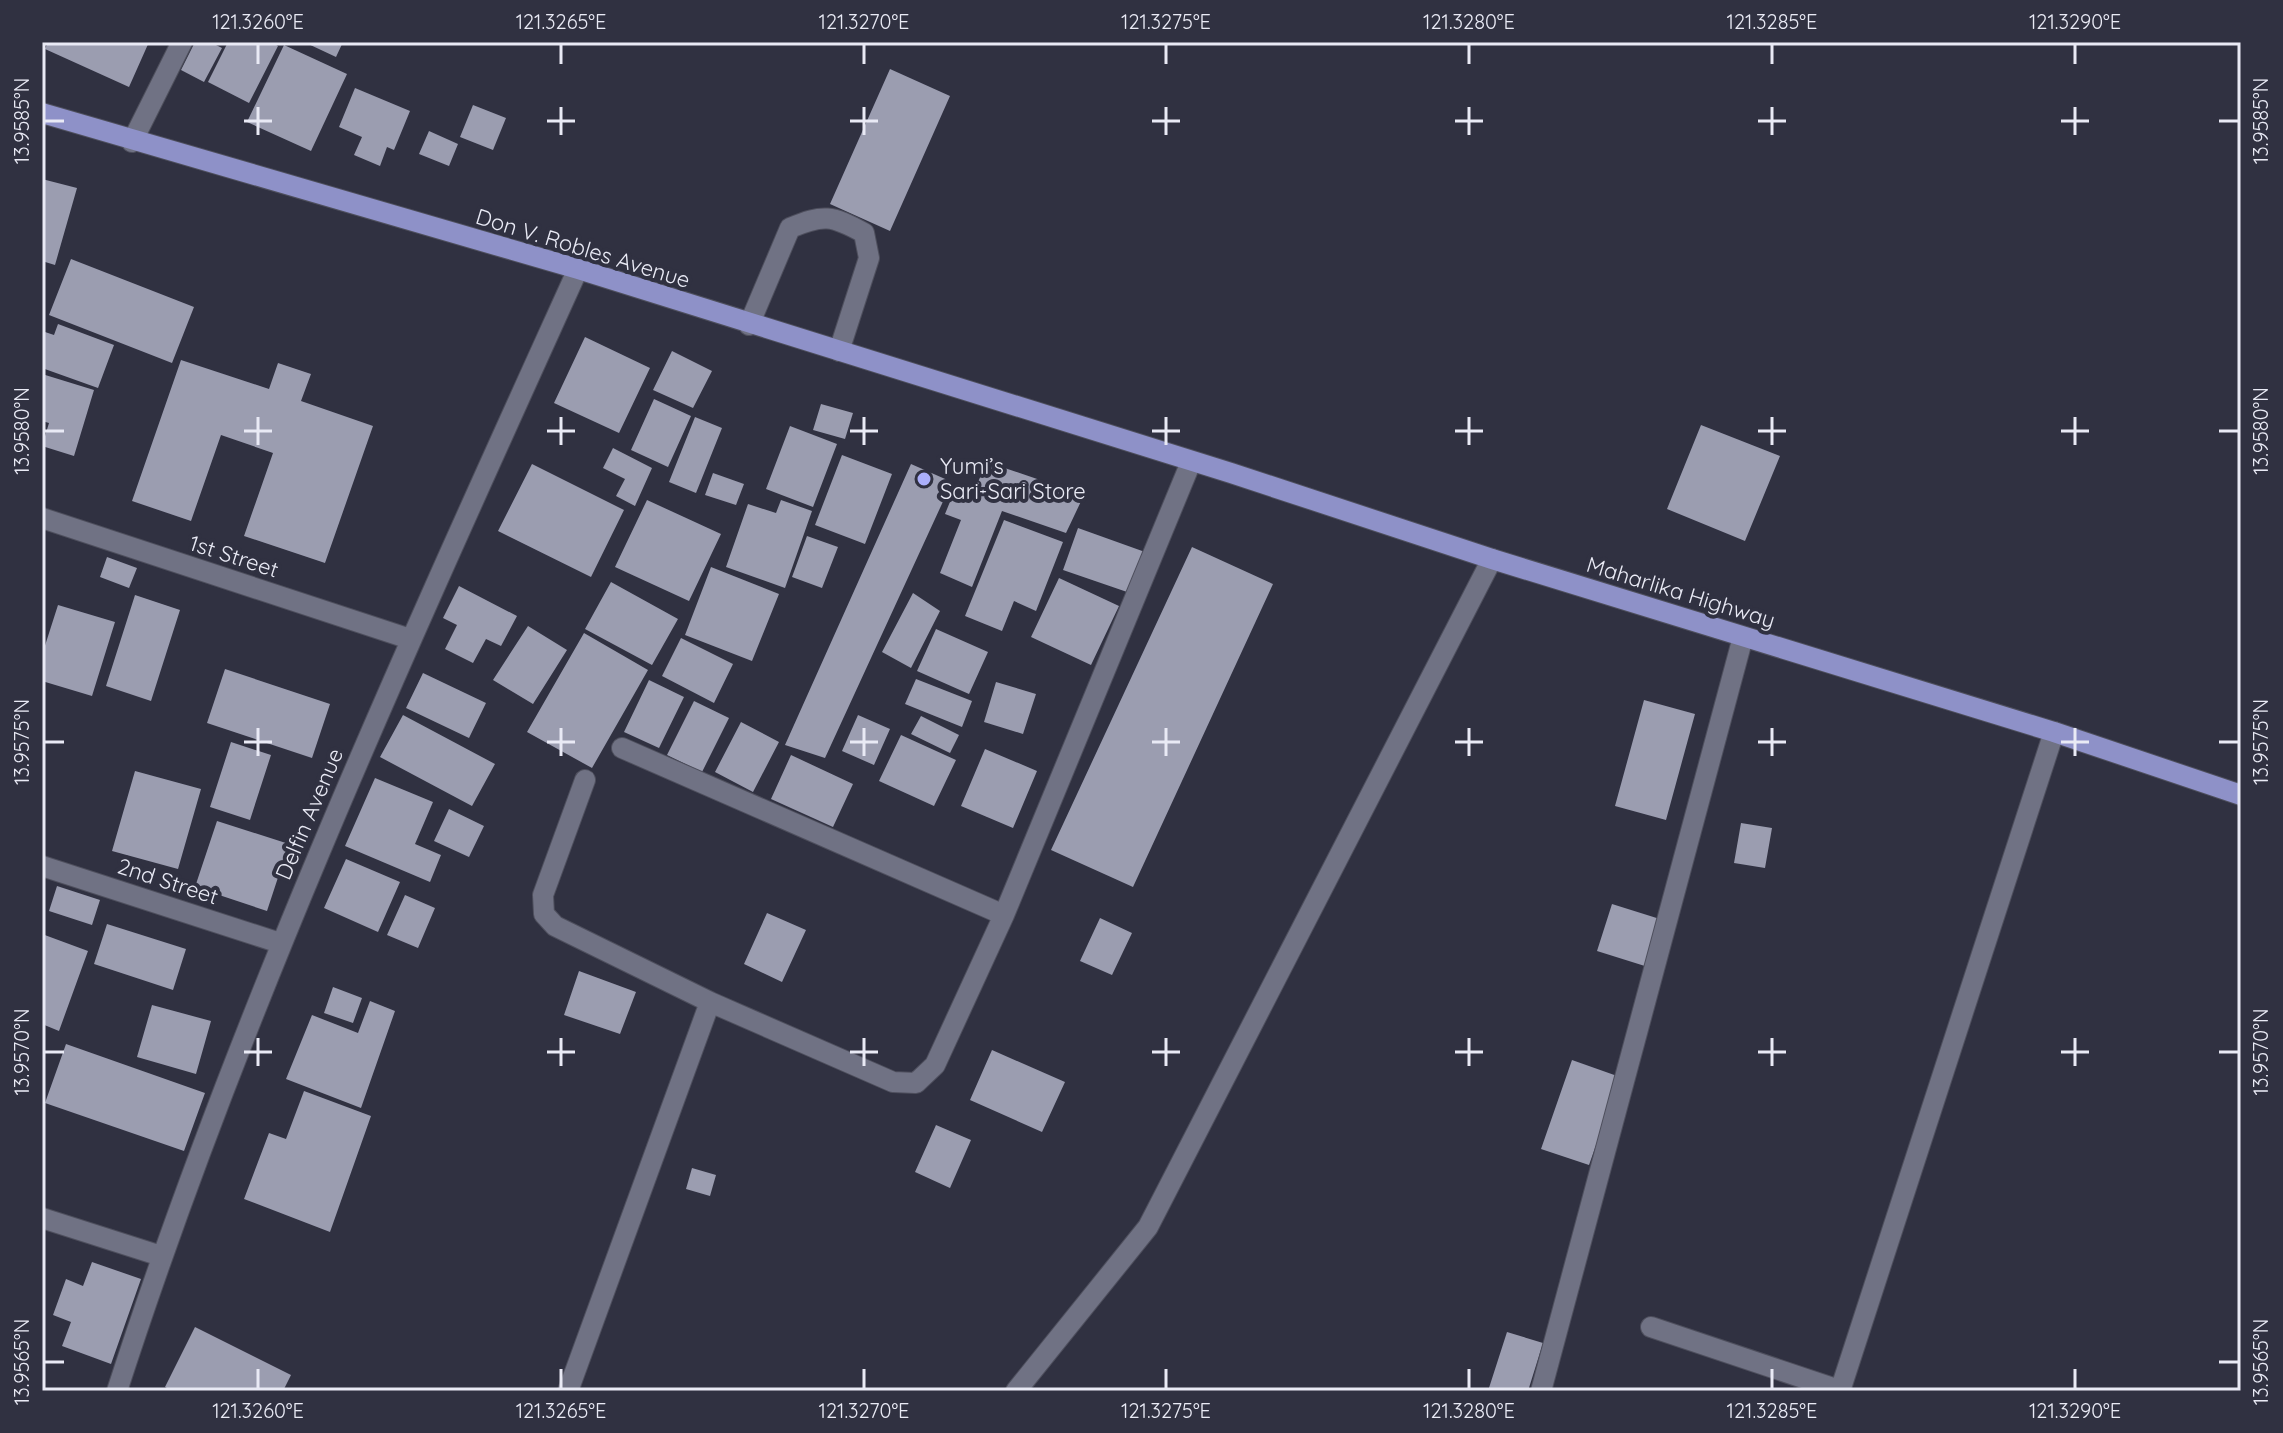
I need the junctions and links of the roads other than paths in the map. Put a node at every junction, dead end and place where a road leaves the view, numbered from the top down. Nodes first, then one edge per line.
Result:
1 (182, 42) edge
2 (42, 113) edge
3 (132, 142) junction
4 (578, 269) junction
5 (749, 325) junction
6 (839, 351) junction
7 (1108, 435) joint
8 (1191, 462) junction
9 (42, 518) edge
10 (1492, 559) junction
11 (1743, 637) junction
12 (410, 639) junction
13 (2054, 732) junction
14 (622, 748) dead end
15 (585, 780) dead end
16 (2241, 795) edge
17 (42, 866) edge
18 (1004, 915) junction
19 (280, 943) junction
20 (710, 1002) junction
21 (42, 1218) edge
22 (161, 1256) junction
23 (1651, 1327) dead end
24 (117, 1391) edge
25 (568, 1391) edge
26 (1016, 1391) edge
27 (1541, 1391) edge
28 (1841, 1391) edge

1 - 3 street
2 - 3 main road, Don V. Robles Avenue
3 - 4 main road, Don V. Robles Avenue
4 - 5 main road, Don V. Robles Avenue
4 - 12 street, Delfin Avenue
5 - 6 main road, Don V. Robles Avenue
5 - 6 street
6 - 7 main road, Don V. Robles Avenue
7 - 8 main road, Maharlika Highway
8 - 10 main road, Maharlika Highway
8 - 18 street
9 - 12 street, 1st Street
10 - 11 main road, Maharlika Highway
10 - 26 street
11 - 13 main road, Maharlika Highway
11 - 27 street
12 - 19 street, Delfin Avenue
13 - 16 main road, Maharlika Highway
13 - 28 street
14 - 18 street
15 - 20 street
17 - 19 street, 2nd Street
18 - 20 street
19 - 22 street, Delfin Avenue
20 - 25 street
21 - 22 street
22 - 24 street, Delfin Avenue
23 - 28 street

